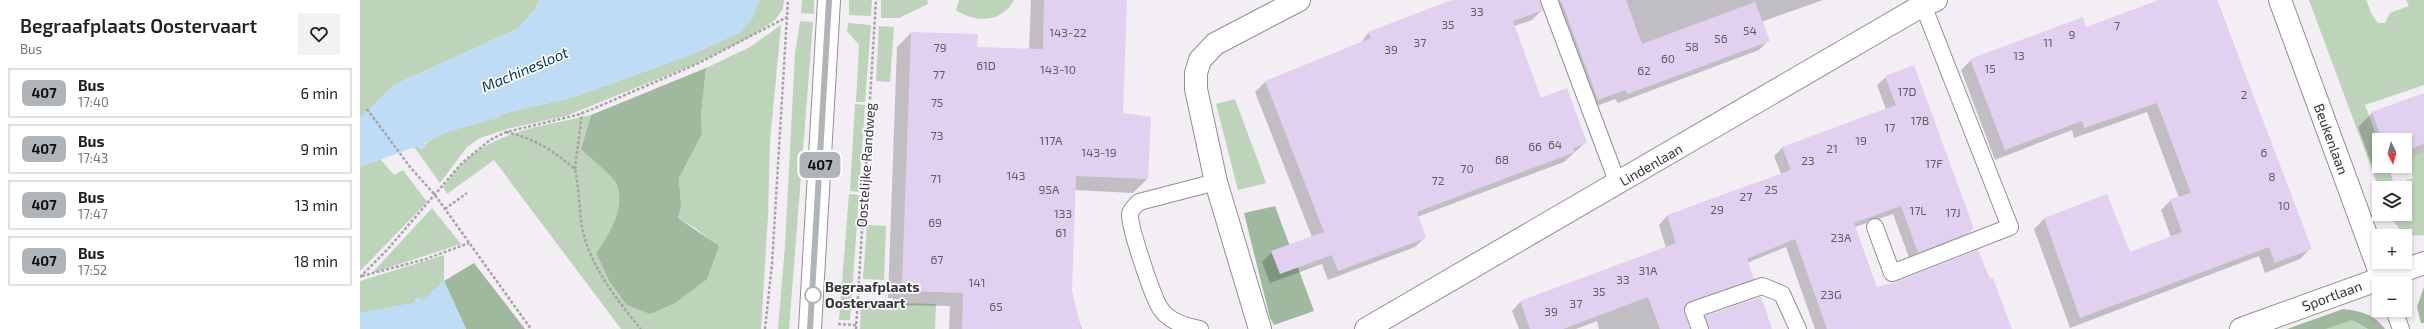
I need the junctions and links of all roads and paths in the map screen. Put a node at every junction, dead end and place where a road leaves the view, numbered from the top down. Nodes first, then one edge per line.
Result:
1 (788, 0) edge
2 (829, 0) edge
3 (876, 0) edge
4 (1299, 0) edge
5 (1549, 0) edge
6 (2280, 0) edge
7 (1927, 2) edge
8 (787, 17) junction
9 (366, 109) dead end
10 (582, 113) junction
11 (506, 132) junction
12 (575, 169) junction
13 (1216, 182) junction
14 (1618, 184) junction
15 (466, 193) dead end
16 (435, 195) junction
17 (444, 209) junction
18 (1875, 227) dead end
19 (469, 243) junction
20 (2424, 263) edge
21 (361, 277) edge
22 (2382, 277) edge
23 (2392, 277) edge
24 (2372, 285) edge
25 (2397, 317) edge
26 (531, 329) edge
27 (641, 329) edge
28 (765, 329) edge
29 (810, 329) edge
30 (856, 329) edge
31 (1200, 329) edge
32 (1260, 329) edge
33 (1366, 329) edge
34 (1700, 329) edge
35 (1798, 329) edge
36 (2241, 329) edge
37 (2401, 329) edge

1 - 8 path
2 - 29 street
3 - 30 path, Oostelijke Randweg
4 - 13 street
5 - 14 lane
6 - 22 street, Beukenlaan
7 - 14 street, Lindenlaan
7 - 18 lane
8 - 10 path
8 - 28 path
9 - 16 path
10 - 11 path
10 - 12 path
11 - 12 path
11 - 16 path
12 - 27 path
13 - 31 lane
13 - 32 street
14 - 33 street, Lindenlaan
15 - 17 path
16 - 17 path
16 - 21 path
17 - 19 path
19 - 21 path
19 - 26 path
20 - 23 street, Sportlaan
24 - 36 street, Sportlaan
25 - 37 lane
34 - 35 lane

